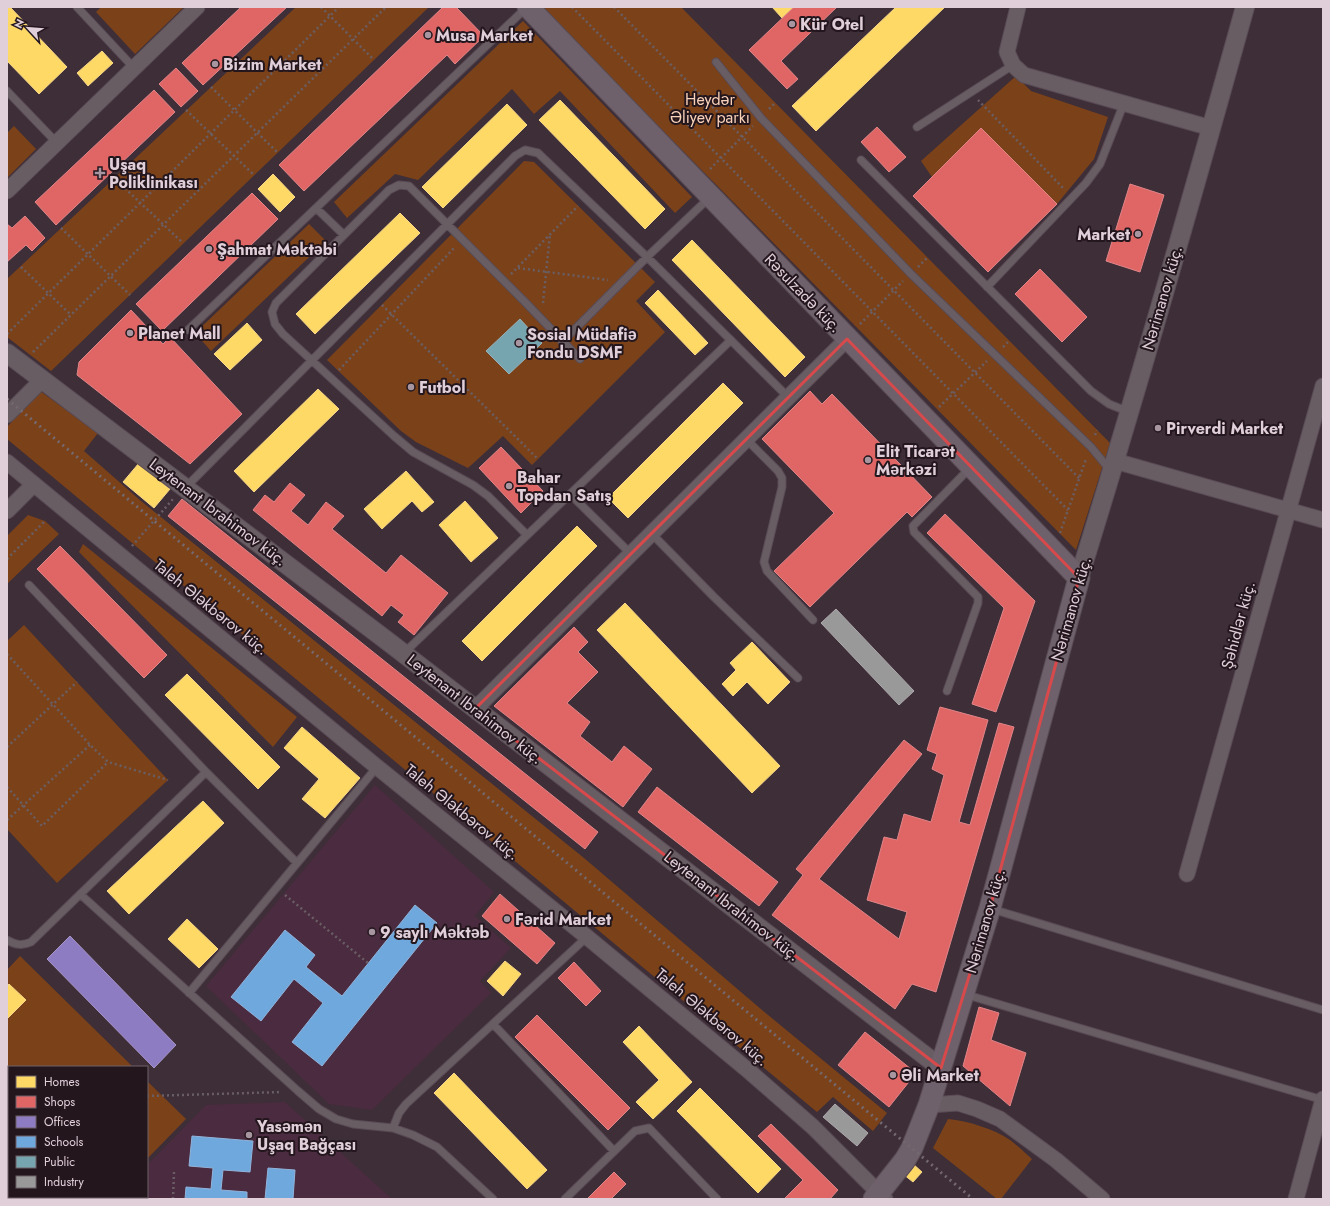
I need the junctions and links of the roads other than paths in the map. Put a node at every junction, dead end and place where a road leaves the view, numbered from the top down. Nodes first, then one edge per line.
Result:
1 (77, 7) edge
2 (197, 7) edge
3 (528, 7) edge
4 (1245, 7) edge
5 (1013, 9) edge
6 (716, 62) dead end
7 (1013, 65) junction
8 (134, 68) junction
9 (7, 91) edge
10 (1124, 103) junction
11 (917, 127) dead end
12 (1211, 128) junction
13 (57, 143) junction
14 (860, 160) dead end
15 (7, 191) edge
16 (710, 196) junction
17 (316, 208) junction
18 (447, 224) junction
19 (344, 236) junction
20 (647, 257) junction
21 (987, 286) junction
22 (188, 330) dead end
23 (852, 333) junction
24 (731, 340) junction
25 (562, 342) junction
26 (7, 352) edge
27 (580, 359) dead end
28 (312, 360) junction
29 (43, 379) junction
30 (1323, 386) edge
31 (788, 397) junction
32 (1129, 412) junction
33 (7, 415) edge
34 (746, 439) junction
35 (7, 462) edge
36 (971, 466) junction
37 (1113, 466) junction
38 (34, 484) junction
39 (186, 487) junction
40 (570, 494) junction
41 (1288, 510) junction
42 (7, 511) edge
43 (1323, 520) edge
44 (652, 534) junction
45 (527, 535) junction
46 (631, 554) junction
47 (1079, 578) junction
48 (29, 585) dead end
49 (814, 620) dead end
50 (403, 653) junction
51 (798, 678) dead end
52 (947, 691) dead end
53 (475, 709) junction
54 (377, 767) junction
55 (206, 772) junction
56 (297, 863) junction
57 (1187, 874) dead end
58 (80, 894) junction
59 (990, 908) junction
60 (587, 936) junction
61 (7, 940) edge
62 (189, 994) junction
63 (964, 994) junction
64 (1323, 1010) edge
65 (493, 1024) junction
66 (941, 1068) junction
67 (1323, 1099) edge
68 (929, 1105) junction
69 (393, 1128) junction
70 (614, 1151) junction
71 (880, 1197) edge
72 (493, 1199) edge
73 (565, 1199) edge
74 (717, 1199) edge
75 (1102, 1199) edge
76 (1296, 1199) edge

1 - 8 lane
2 - 8 street
3 - 16 main road, Rəsulzadə küç.
3 - 17 lane
4 - 12 street, Nərimanov küç.
5 - 7 street
6 - 37 lane
7 - 10 street
7 - 11 lane
8 - 13 street
9 - 13 lane
10 - 12 street
10 - 21 lane
12 - 32 street, Nərimanov küç.
13 - 15 street
14 - 21 lane
16 - 20 lane
16 - 23 main road, Rəsulzadə küç.
17 - 19 lane
17 - 22 lane
18 - 19 lane
18 - 20 lane
18 - 25 lane
18 - 28 lane
19 - 28 lane
20 - 24 lane
20 - 25 lane
21 - 32 lane
23 - 31 street
23 - 36 main road, Rəsulzadə küç.
24 - 31 lane
24 - 40 lane
25 - 27 lane
26 - 29 street, Leytenant Ibrahimov küç.
28 - 39 lane
28 - 45 lane
29 - 33 street
29 - 39 street, Leytenant Ibrahimov küç.
30 - 41 street, Şəhidlər küç.
31 - 34 street
32 - 37 street, Nərimanov küç.
34 - 44 street
34 - 49 lane
35 - 38 street, Taleh Ələkbərov küç.
36 - 47 main road, Rəsulzadə küç.
36 - 52 lane
37 - 41 street
37 - 47 street, Nərimanov küç.
38 - 42 street
38 - 54 street, Taleh Ələkbərov küç.
39 - 50 street, Leytenant Ibrahimov küç.
40 - 45 lane
40 - 46 lane
41 - 43 street
41 - 57 street, Şəhidlər küç.
44 - 46 street
44 - 51 lane
45 - 50 lane
46 - 53 street
47 - 59 main road, Nərimanov küç.
48 - 55 lane
50 - 53 street, Leytenant Ibrahimov küç.
53 - 66 street, Leytenant Ibrahimov küç.
54 - 56 lane
54 - 60 street, Taleh Ələkbərov küç.
55 - 56 lane
55 - 58 lane
56 - 62 lane
58 - 61 lane
58 - 62 lane
59 - 63 main road, Nərimanov küç.
59 - 64 lane
60 - 65 lane
60 - 71 street, Taleh Ələkbərov küç.
62 - 69 lane
63 - 66 main road, Nərimanov küç.
63 - 67 lane
65 - 69 lane
65 - 70 lane
66 - 68 main road, Nərimanov küç.
67 - 76 street
68 - 71 main road, Nərimanov küç.
68 - 75 street
69 - 72 lane
70 - 73 lane
70 - 74 lane

